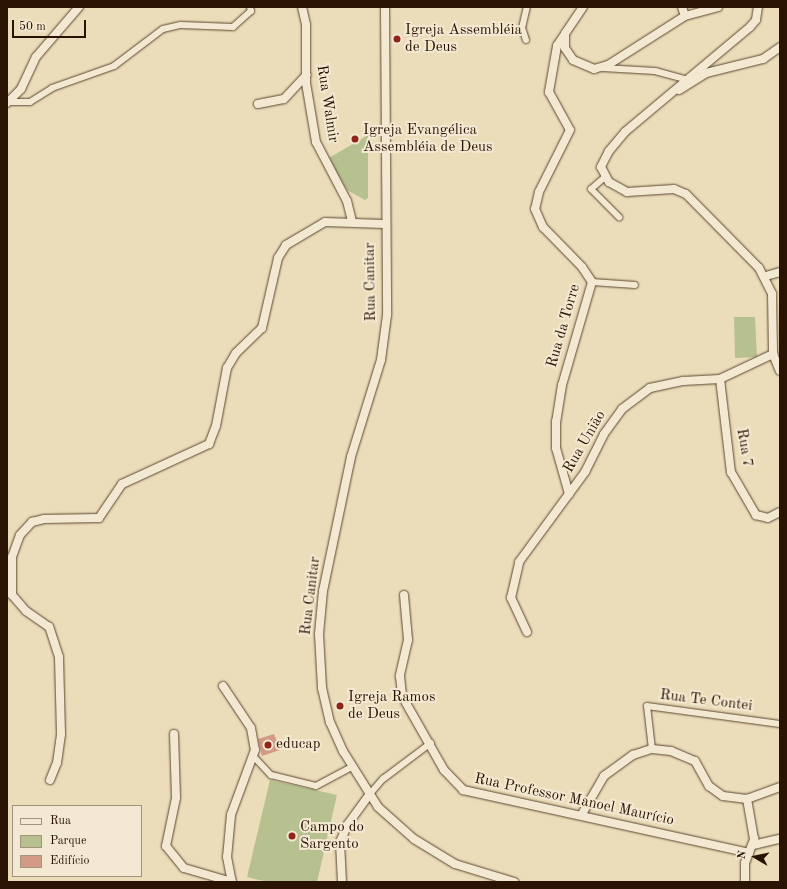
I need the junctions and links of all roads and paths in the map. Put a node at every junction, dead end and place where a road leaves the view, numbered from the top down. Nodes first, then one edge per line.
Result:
1 (78, 7) edge
2 (250, 7) edge
3 (302, 7) edge
4 (385, 7) edge
5 (527, 7) edge
6 (583, 7) edge
7 (682, 7) edge
8 (718, 7) edge
9 (758, 7) edge
10 (685, 16) junction
11 (565, 34) junction
12 (526, 40) dead end
13 (780, 48) edge
14 (601, 68) junction
15 (306, 75) junction
16 (685, 79) junction
17 (663, 98) junction
18 (8, 103) edge
19 (258, 104) dead end
20 (604, 177) junction
21 (619, 217) dead end
22 (352, 221) junction
23 (384, 224) junction
24 (780, 272) edge
25 (766, 276) junction
26 (592, 282) junction
27 (635, 285) dead end
28 (773, 354) junction
29 (780, 371) edge
30 (720, 379) junction
31 (569, 494) junction
32 (780, 512) edge
33 (404, 595) dead end
34 (527, 632) dead end
35 (223, 686) dead end
36 (780, 724) edge
37 (174, 734) dead end
38 (431, 743) junction
39 (652, 749) junction
40 (254, 757) junction
41 (350, 768) junction
42 (50, 780) dead end
43 (780, 787) edge
44 (368, 796) junction
45 (746, 799) junction
46 (582, 814) junction
47 (780, 839) edge
48 (753, 845) junction
49 (749, 853) junction
50 (232, 882) edge
51 (342, 882) edge
52 (514, 882) edge
53 (745, 882) edge

1 - 18 street
2 - 18 street
3 - 15 street, Rua Walmir
4 - 23 street, Rua Canitar
5 - 12 street
6 - 11 street
7 - 10 street
8 - 10 street
9 - 16 street
10 - 14 street
11 - 14 street
11 - 26 street, Rua da Torre
13 - 17 street
14 - 16 street
15 - 19 street
15 - 22 street, Rua Walmir
16 - 17 street
17 - 20 street
20 - 21 street
20 - 25 street
22 - 23 street
22 - 42 street
23 - 41 street, Rua Canitar
24 - 25 street
25 - 28 street
26 - 27 street
26 - 31 street, Rua da Torre
28 - 29 street
28 - 30 street, Rua União
30 - 31 street, Rua União
30 - 32 street, Rua 7
31 - 34 street, Rua União
33 - 38 street, Rua Professor Manoel Maurício
35 - 40 street
36 - 39 street, Rua Te Contei
37 - 50 street
38 - 44 street
38 - 46 street, Rua Professor Manoel Maurício
39 - 45 street
39 - 46 street
40 - 41 street
40 - 50 street
41 - 44 street, Rua Canitar
43 - 45 street
44 - 51 street
44 - 52 street, Rua Canitar
45 - 48 street
46 - 49 street, Rua Professor Manoel Maurício
47 - 48 street
48 - 49 street
49 - 53 street

